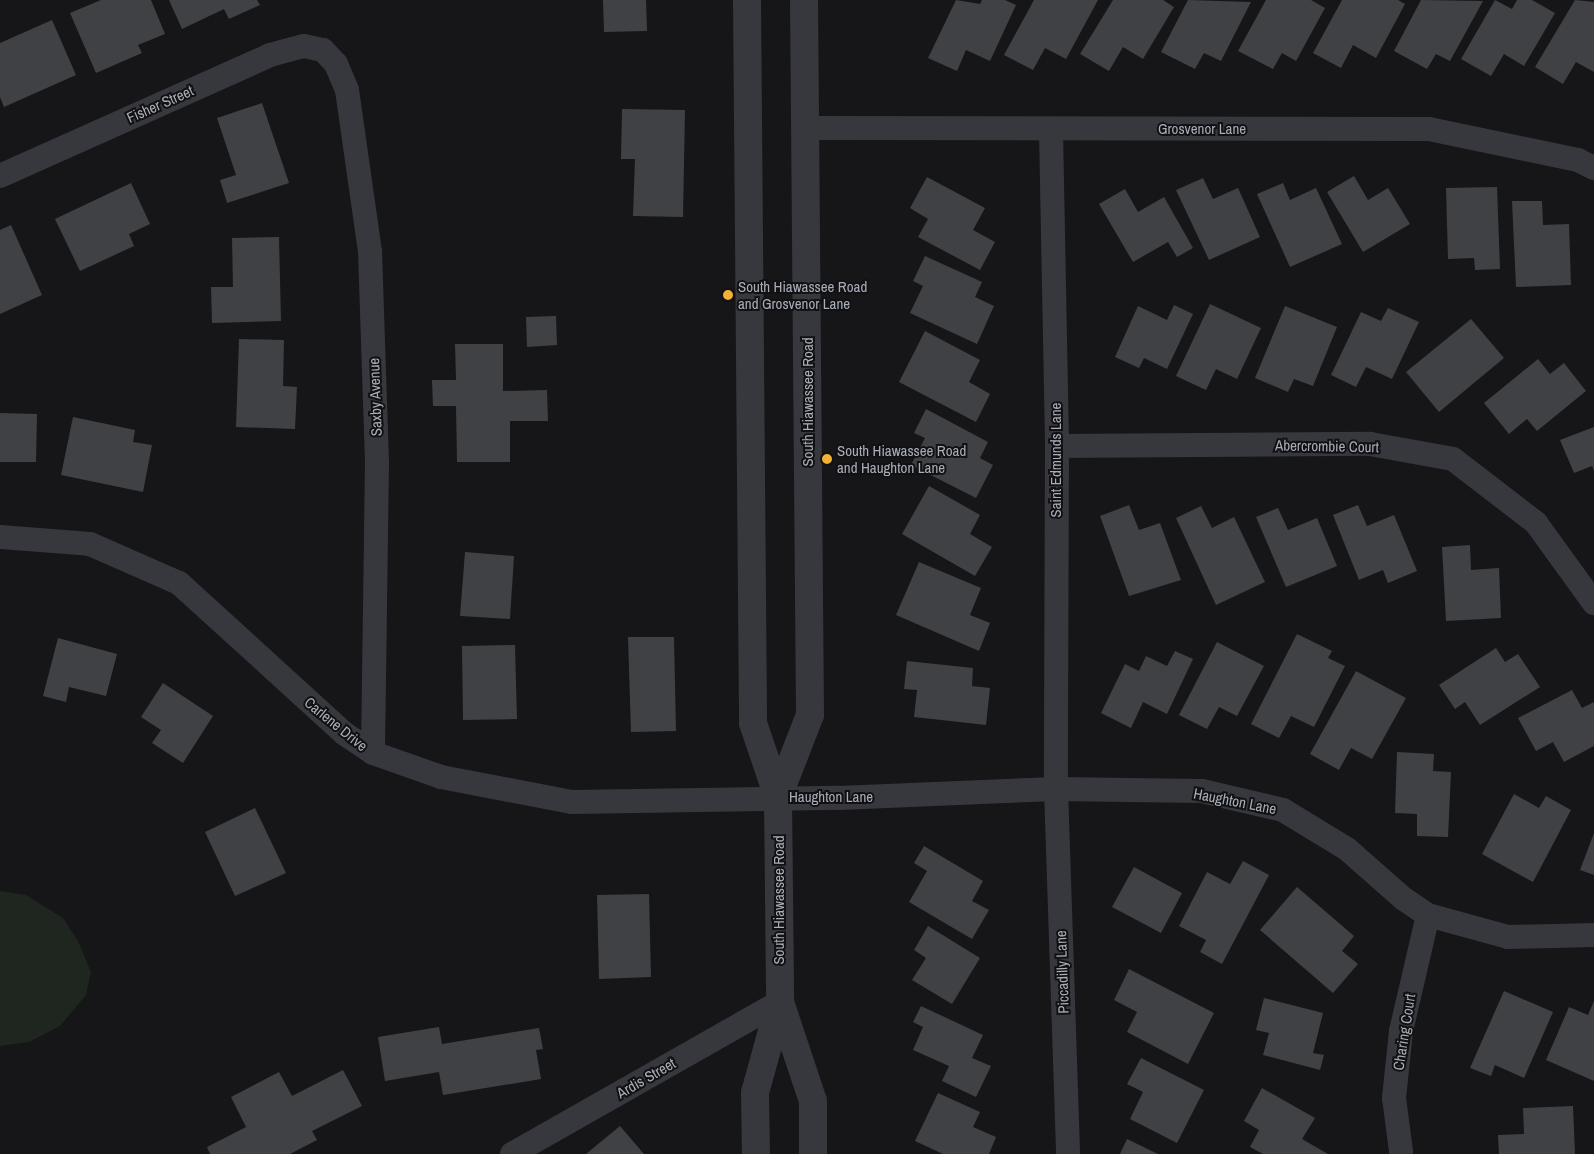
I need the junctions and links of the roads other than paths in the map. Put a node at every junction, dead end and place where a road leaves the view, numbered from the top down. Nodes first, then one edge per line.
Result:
1 (747, 0) edge
2 (804, 0) edge
3 (323, 50) joint
4 (806, 128) junction
5 (1051, 130) junction
6 (1594, 168) edge
7 (0, 176) edge
8 (1057, 446) junction
9 (0, 537) edge
10 (1594, 602) edge
11 (374, 753) junction
12 (1056, 789) junction
13 (778, 797) junction
14 (1428, 915) junction
15 (1594, 935) edge
16 (780, 1002) junction
17 (1401, 1150) dead end
18 (512, 1154) edge
19 (756, 1154) edge
20 (813, 1154) edge
21 (1068, 1154) edge

1 - 13 street, South Hiawassee Road
2 - 4 street, South Hiawassee Road
3 - 7 street, Fisher Street
3 - 11 street, Saxby Avenue
4 - 5 street, Grosvenor Lane
4 - 13 street, South Hiawassee Road
5 - 6 street, Grosvenor Lane
5 - 8 street, Saint Edmunds Lane
8 - 10 street, Abercrombie Court
8 - 12 street, Saint Edmunds Lane
9 - 11 street, Carlene Drive
11 - 13 street, Carlene Drive
12 - 13 street, Haughton Lane
12 - 14 street, Haughton Lane
12 - 21 street, Piccadilly Lane
13 - 16 street, South Hiawassee Road
14 - 15 street, Haughton Lane
14 - 17 street, Charing Court
16 - 18 street, Ardis Street
16 - 19 street, South Hiawassee Road
16 - 20 street, South Hiawassee Road

